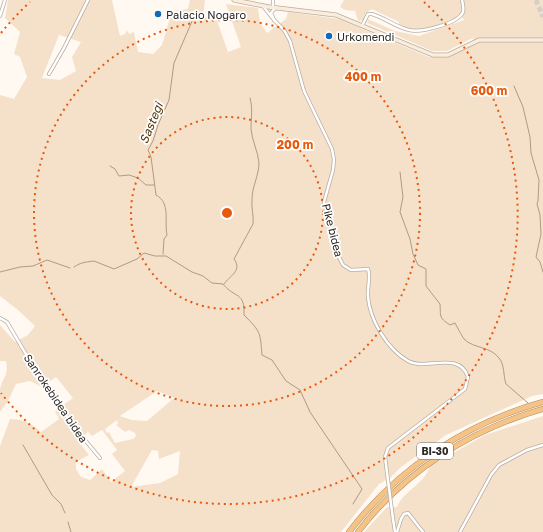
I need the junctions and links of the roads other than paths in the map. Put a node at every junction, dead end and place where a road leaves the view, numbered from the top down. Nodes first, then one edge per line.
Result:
1 (4, 0) edge
2 (88, 0) edge
3 (234, 0) edge
4 (273, 0) edge
5 (462, 0) edge
6 (263, 6) junction
7 (274, 8) junction
8 (0, 16) edge
9 (274, 20) junction
10 (364, 24) dead end
11 (543, 40) edge
12 (49, 74) dead end
13 (0, 318) edge
14 (543, 402) edge
15 (543, 409) edge
16 (543, 445) edge
17 (100, 458) dead end
18 (350, 532) edge
19 (358, 532) edge
20 (396, 532) edge
21 (422, 532) edge
22 (460, 532) edge

1 - 8 street
2 - 12 street
3 - 6 street
4 - 7 street
5 - 10 street
6 - 7 street
6 - 9 street, Pike bidea
7 - 9 street
7 - 11 street
9 - 20 street, Pike bidea, bridge
13 - 17 street, Sanrokebidea bidea
14 - 18 highway, BI-30
15 - 19 highway, BI-30
16 - 22 street
20 - 21 street

